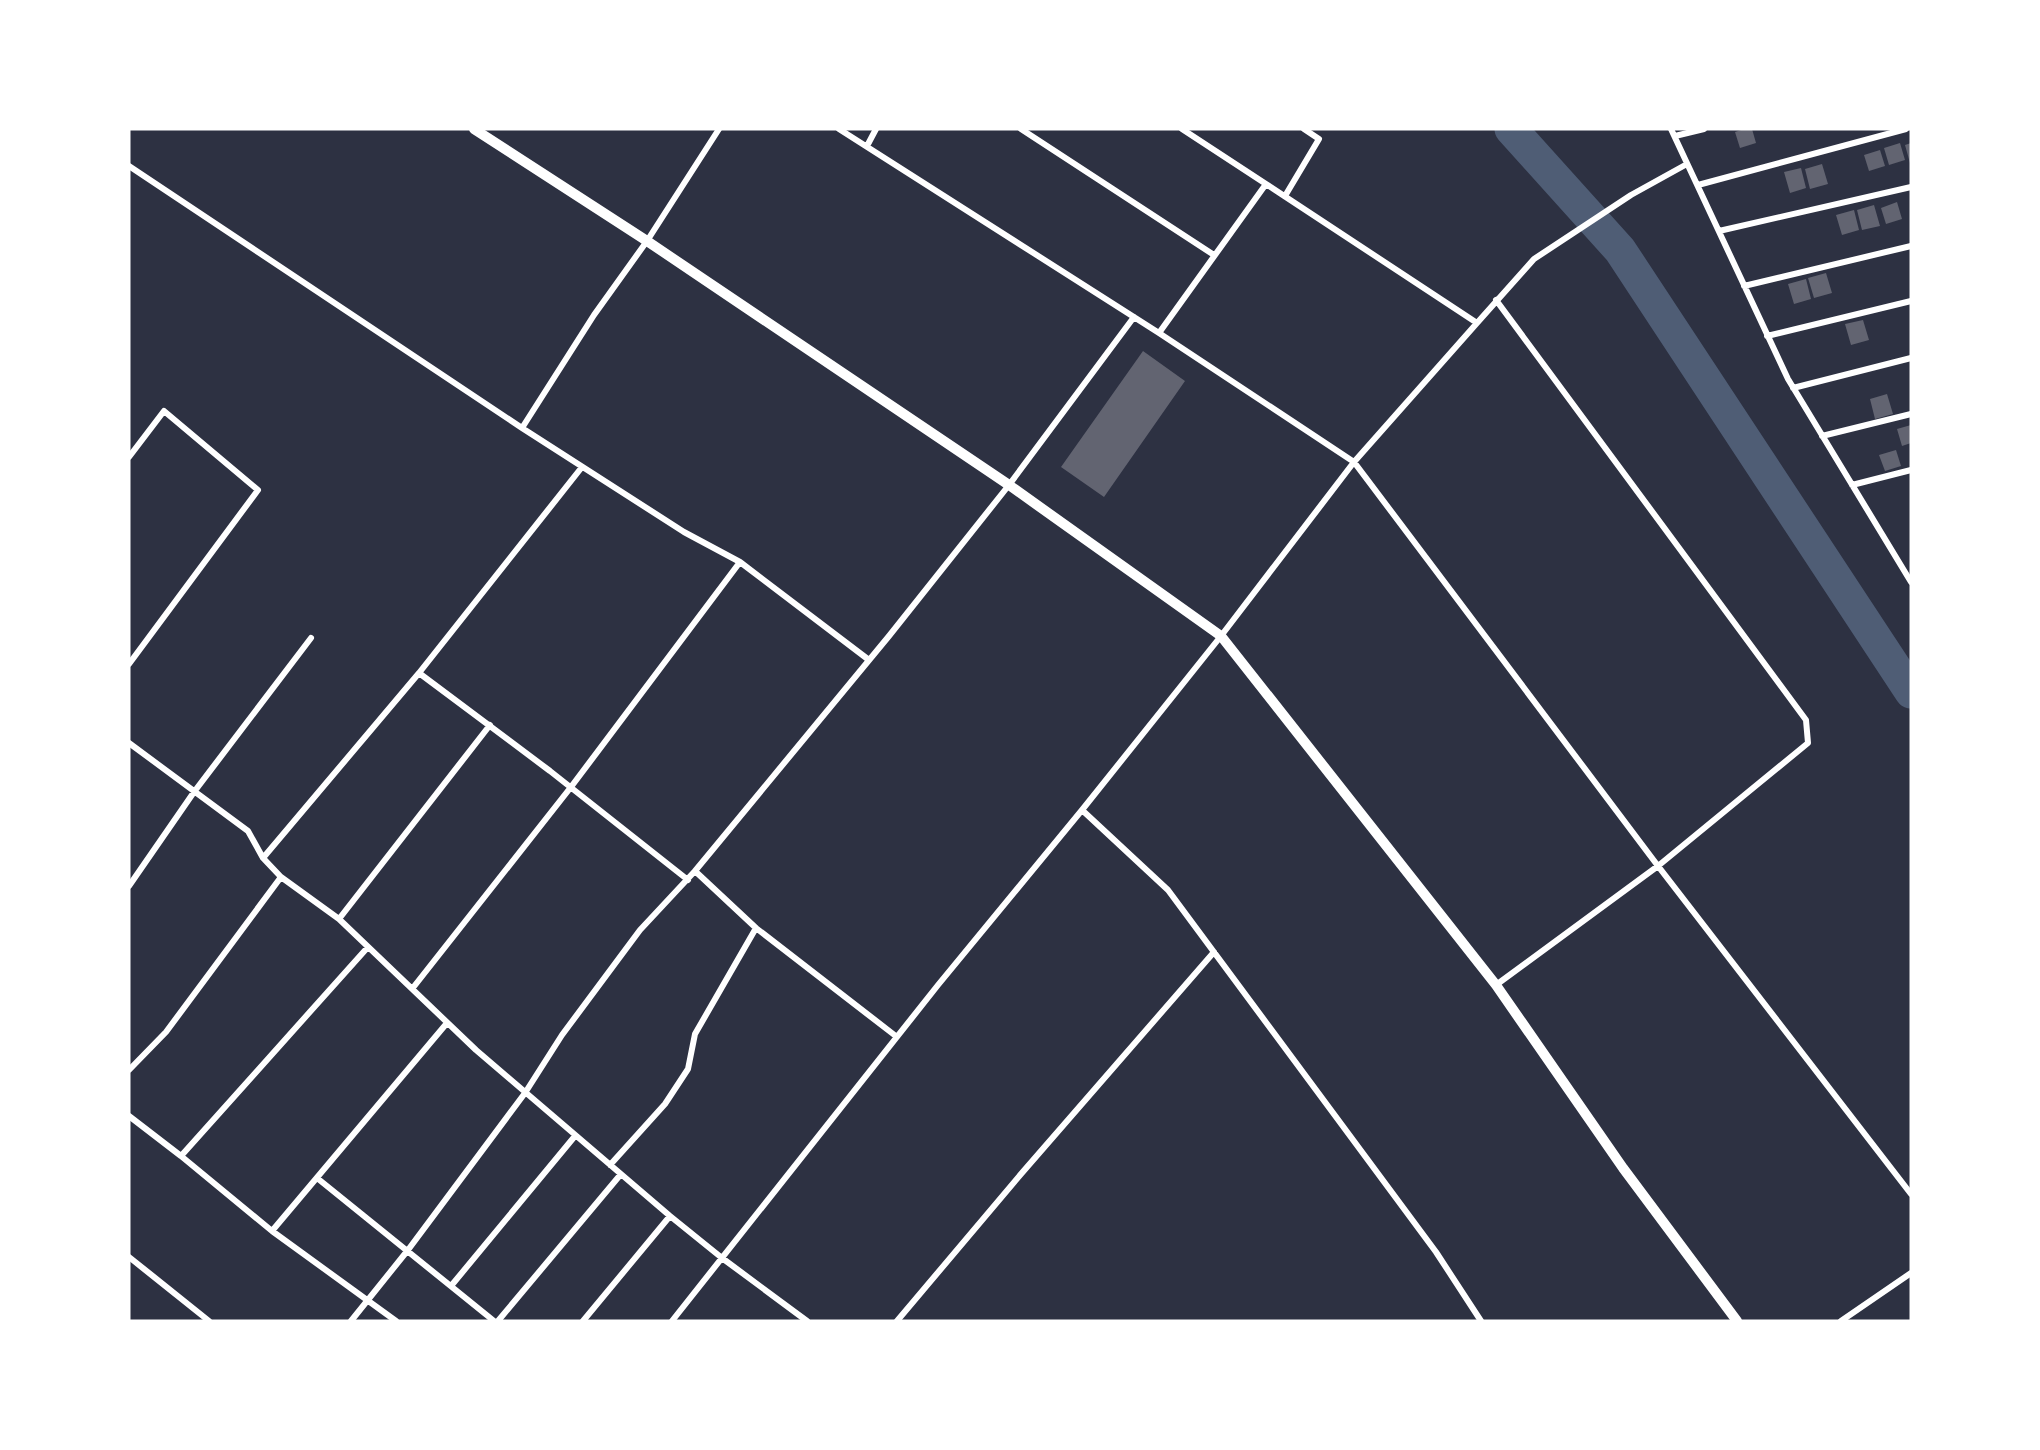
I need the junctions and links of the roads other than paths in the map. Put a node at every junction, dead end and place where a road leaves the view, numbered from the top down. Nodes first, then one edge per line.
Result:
1 (474, 129) edge
2 (719, 129) edge
3 (839, 129) edge
4 (876, 129) edge
5 (1021, 129) edge
6 (1182, 129) edge
7 (1304, 129) edge
8 (1671, 129) edge
9 (1704, 129) edge
10 (1906, 129) edge
11 (1675, 136) junction
12 (867, 146) junction
13 (1688, 164) junction
14 (129, 166) edge
15 (1266, 184) junction
16 (1698, 185) junction
17 (1911, 187) edge
18 (1285, 196) junction
19 (1719, 231) junction
20 (647, 241) junction
21 (1911, 246) edge
22 (1214, 255) junction
23 (1744, 285) junction
24 (1496, 300) junction
25 (1911, 301) edge
26 (1134, 317) junction
27 (1477, 323) junction
28 (1159, 333) junction
29 (1767, 336) junction
30 (1911, 358) edge
31 (1793, 388) junction
32 (1911, 414) edge
33 (522, 428) junction
34 (1822, 436) junction
35 (129, 457) edge
36 (1354, 462) junction
37 (582, 466) junction
38 (1911, 470) edge
39 (1009, 485) junction
40 (1852, 485) junction
41 (740, 562) junction
42 (1911, 582) edge
43 (1221, 636) junction
44 (311, 638) dead end
45 (869, 660) junction
46 (129, 664) edge
47 (419, 673) junction
48 (490, 725) junction
49 (129, 743) edge
50 (571, 787) junction
51 (194, 792) junction
52 (1082, 810) junction
53 (263, 858) junction
54 (1658, 866) junction
55 (695, 872) junction
56 (281, 877) junction
57 (688, 880) junction
58 (129, 886) edge
59 (339, 919) junction
60 (756, 928) junction
61 (368, 947) junction
62 (1214, 952) junction
63 (1496, 985) junction
64 (412, 989) junction
65 (447, 1023) junction
66 (897, 1037) junction
67 (129, 1070) edge
68 (525, 1093) junction
69 (129, 1116) edge
70 (575, 1136) junction
71 (181, 1156) junction
72 (610, 1165) junction
73 (621, 1174) junction
74 (317, 1178) junction
75 (1911, 1194) edge
76 (670, 1216) junction
77 (272, 1231) junction
78 (408, 1250) junction
79 (129, 1257) edge
80 (722, 1258) junction
81 (1911, 1273) edge
82 (451, 1286) junction
83 (369, 1301) junction
84 (209, 1321) edge
85 (351, 1321) edge
86 (396, 1321) edge
87 (496, 1321) edge
88 (583, 1321) edge
89 (672, 1321) edge
90 (807, 1321) edge
91 (897, 1321) edge
92 (1481, 1321) edge
93 (1737, 1321) edge
94 (1841, 1321) edge

1 - 20 street
2 - 20 street
3 - 12 street
4 - 12 street
5 - 22 street
6 - 15 street
7 - 18 street
8 - 11 street
9 - 11 street
10 - 16 street
11 - 13 street
12 - 26 street
13 - 16 street
13 - 24 street
14 - 33 street
15 - 18 street
15 - 22 street
16 - 19 street
17 - 19 street
18 - 27 street
19 - 23 street
20 - 33 street
20 - 39 street
21 - 23 street
22 - 28 street
23 - 29 street
24 - 27 street
24 - 54 street
25 - 29 street
26 - 28 street
26 - 39 street
27 - 36 street
28 - 36 street
29 - 31 street
30 - 31 street
31 - 34 street
32 - 34 street
33 - 37 street
34 - 40 street
35 - 46 street
36 - 43 street
36 - 54 street
37 - 41 street
37 - 47 street
38 - 40 street
39 - 43 street
39 - 45 street
40 - 42 street
41 - 45 street
41 - 50 street
43 - 52 street
43 - 63 street
44 - 51 street
45 - 55 street
47 - 48 street
47 - 53 street
48 - 50 street
48 - 59 street
49 - 51 street
50 - 57 street
50 - 64 street
51 - 53 street
51 - 58 street
52 - 62 street
52 - 66 street
53 - 56 street
54 - 63 street
54 - 75 street
55 - 57 street
55 - 60 street
56 - 59 street
56 - 67 street
57 - 68 street
59 - 61 street
60 - 66 street
60 - 72 street
61 - 64 street
61 - 71 street
62 - 91 street
62 - 92 street
63 - 93 street
64 - 65 street
65 - 68 street
65 - 74 street
66 - 80 street
68 - 70 street
68 - 78 street
69 - 71 street
70 - 72 street
70 - 82 street
71 - 77 street
72 - 73 street
73 - 76 street
73 - 87 street
74 - 77 street
74 - 78 street
76 - 80 street
76 - 88 street
77 - 83 street
78 - 82 street
78 - 83 street
79 - 84 street
80 - 89 street
80 - 90 street
81 - 94 street
82 - 87 street
83 - 85 street
83 - 86 street

